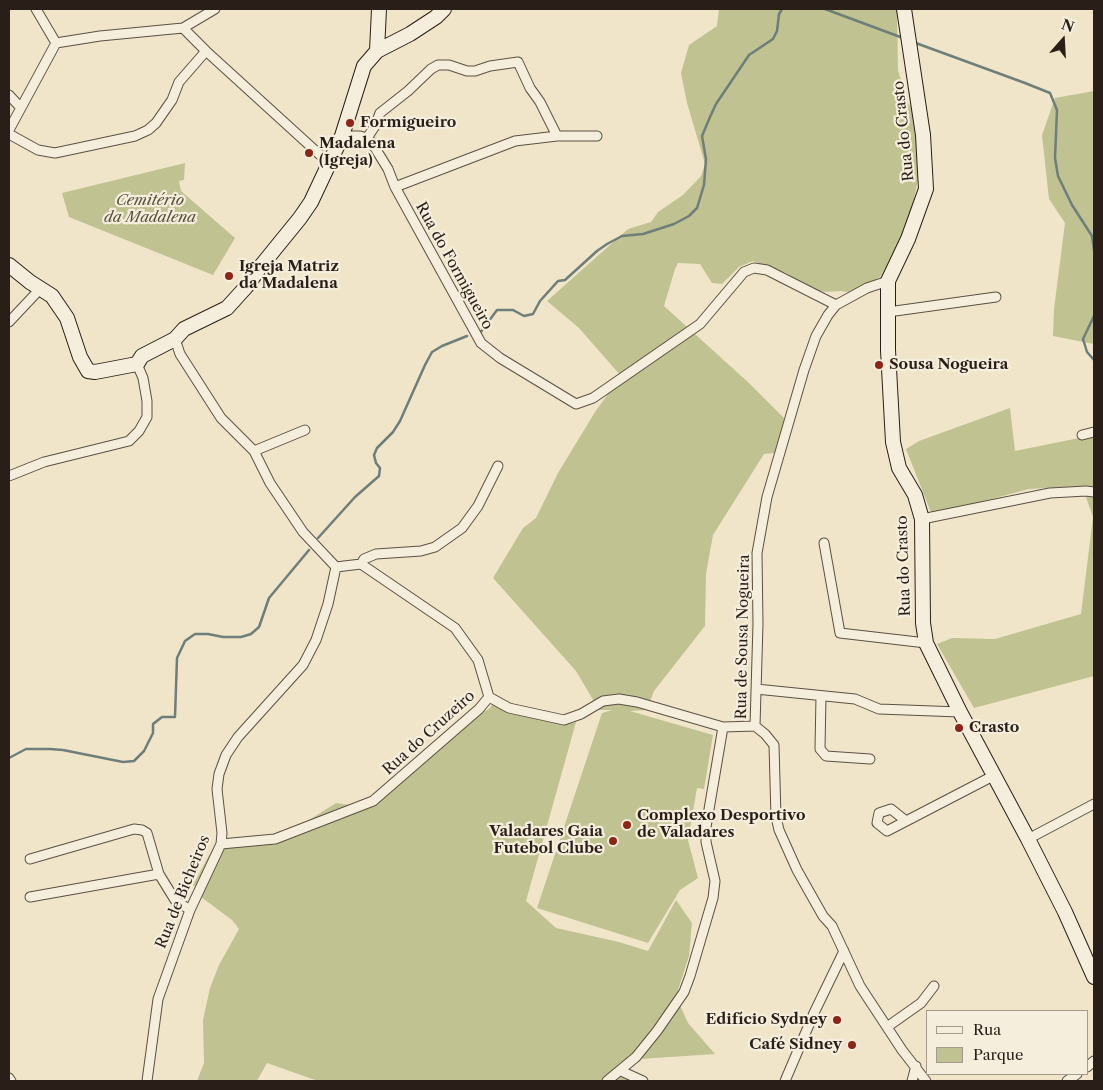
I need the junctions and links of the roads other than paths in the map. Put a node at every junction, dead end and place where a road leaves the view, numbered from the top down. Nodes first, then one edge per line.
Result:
1 (36, 9) edge
2 (215, 9) edge
3 (379, 9) edge
4 (444, 9) edge
5 (904, 9) edge
6 (183, 28) junction
7 (56, 43) junction
8 (206, 50) junction
9 (377, 51) junction
10 (9, 94) edge
11 (21, 108) junction
12 (9, 130) edge
13 (9, 134) edge
14 (342, 136) junction
15 (557, 136) junction
16 (598, 136) dead end
17 (367, 138) junction
18 (330, 164) junction
19 (395, 188) junction
20 (9, 265) edge
21 (888, 281) junction
22 (40, 289) junction
23 (996, 297) dead end
24 (836, 305) junction
25 (888, 312) junction
26 (9, 322) edge
27 (175, 339) junction
28 (137, 364) junction
29 (305, 430) dead end
30 (1094, 432) edge
31 (1082, 434) dead end
32 (254, 451) junction
33 (498, 466) dead end
34 (9, 476) edge
35 (1094, 492) edge
36 (922, 519) junction
37 (824, 543) dead end
38 (360, 564) junction
39 (336, 566) junction
40 (926, 643) junction
41 (756, 689) junction
42 (488, 696) junction
43 (821, 696) junction
44 (960, 712) junction
45 (755, 726) junction
46 (723, 727) junction
47 (870, 759) dead end
48 (994, 776) junction
49 (1094, 804) edge
50 (906, 820) dead end
51 (1028, 839) junction
52 (221, 844) junction
53 (30, 859) dead end
54 (159, 874) junction
55 (30, 897) dead end
56 (190, 910) junction
57 (844, 951) junction
58 (1094, 977) edge
59 (934, 986) dead end
60 (887, 1027) junction
61 (916, 1066) junction
62 (621, 1071) junction
63 (9, 1078) edge
64 (11, 1081) edge
65 (147, 1081) edge
66 (607, 1081) edge
67 (642, 1081) edge
68 (785, 1081) edge
69 (912, 1081) edge
70 (926, 1081) edge

1 - 7 street
2 - 6 street
3 - 9 street
4 - 9 street
5 - 21 street, Rua do Crasto
6 - 7 street
6 - 8 street
7 - 11 street
8 - 13 street
8 - 18 street
9 - 14 street
10 - 11 street
11 - 12 street
14 - 17 street
14 - 18 street
15 - 16 street
15 - 17 street
15 - 19 street
17 - 19 street, Rua do Formigueiro
18 - 27 street
19 - 24 street, Rua do Formigueiro
20 - 22 street
21 - 24 street, Rua de Sousa Nogueira
21 - 25 street, Rua do Crasto
22 - 26 street
22 - 28 street
23 - 25 street
24 - 41 street, Rua de Sousa Nogueira
25 - 36 street, Rua do Crasto
27 - 28 street
27 - 32 street
28 - 34 street
29 - 32 street
30 - 31 street
32 - 39 street
33 - 38 street
35 - 36 street
36 - 40 street, Rua do Crasto
37 - 40 street
38 - 39 street
38 - 42 street, Rua do Cruzeiro
39 - 52 street, Rua de Bicheiros
40 - 44 street, Rua do Crasto
41 - 43 street
41 - 45 street, Rua de Sousa Nogueira
42 - 46 street
42 - 52 street, Rua do Cruzeiro
43 - 44 street
43 - 47 street
44 - 48 street, Rua do Crasto
45 - 46 street
45 - 57 street, Rua de Sousa Nogueira
46 - 62 street
48 - 50 street
48 - 51 street, Rua do Crasto
49 - 51 street
51 - 58 street, Rua do Crasto
52 - 56 street, Rua de Bicheiros
53 - 54 street
54 - 55 street
54 - 56 street
56 - 65 street, Rua de Bicheiros
57 - 60 street, Rua de Sousa Nogueira
57 - 68 street
59 - 60 street
60 - 61 street, Rua de Sousa Nogueira
61 - 69 street
61 - 70 street, Rua de Sousa Nogueira
62 - 66 street
62 - 67 street
63 - 64 street

